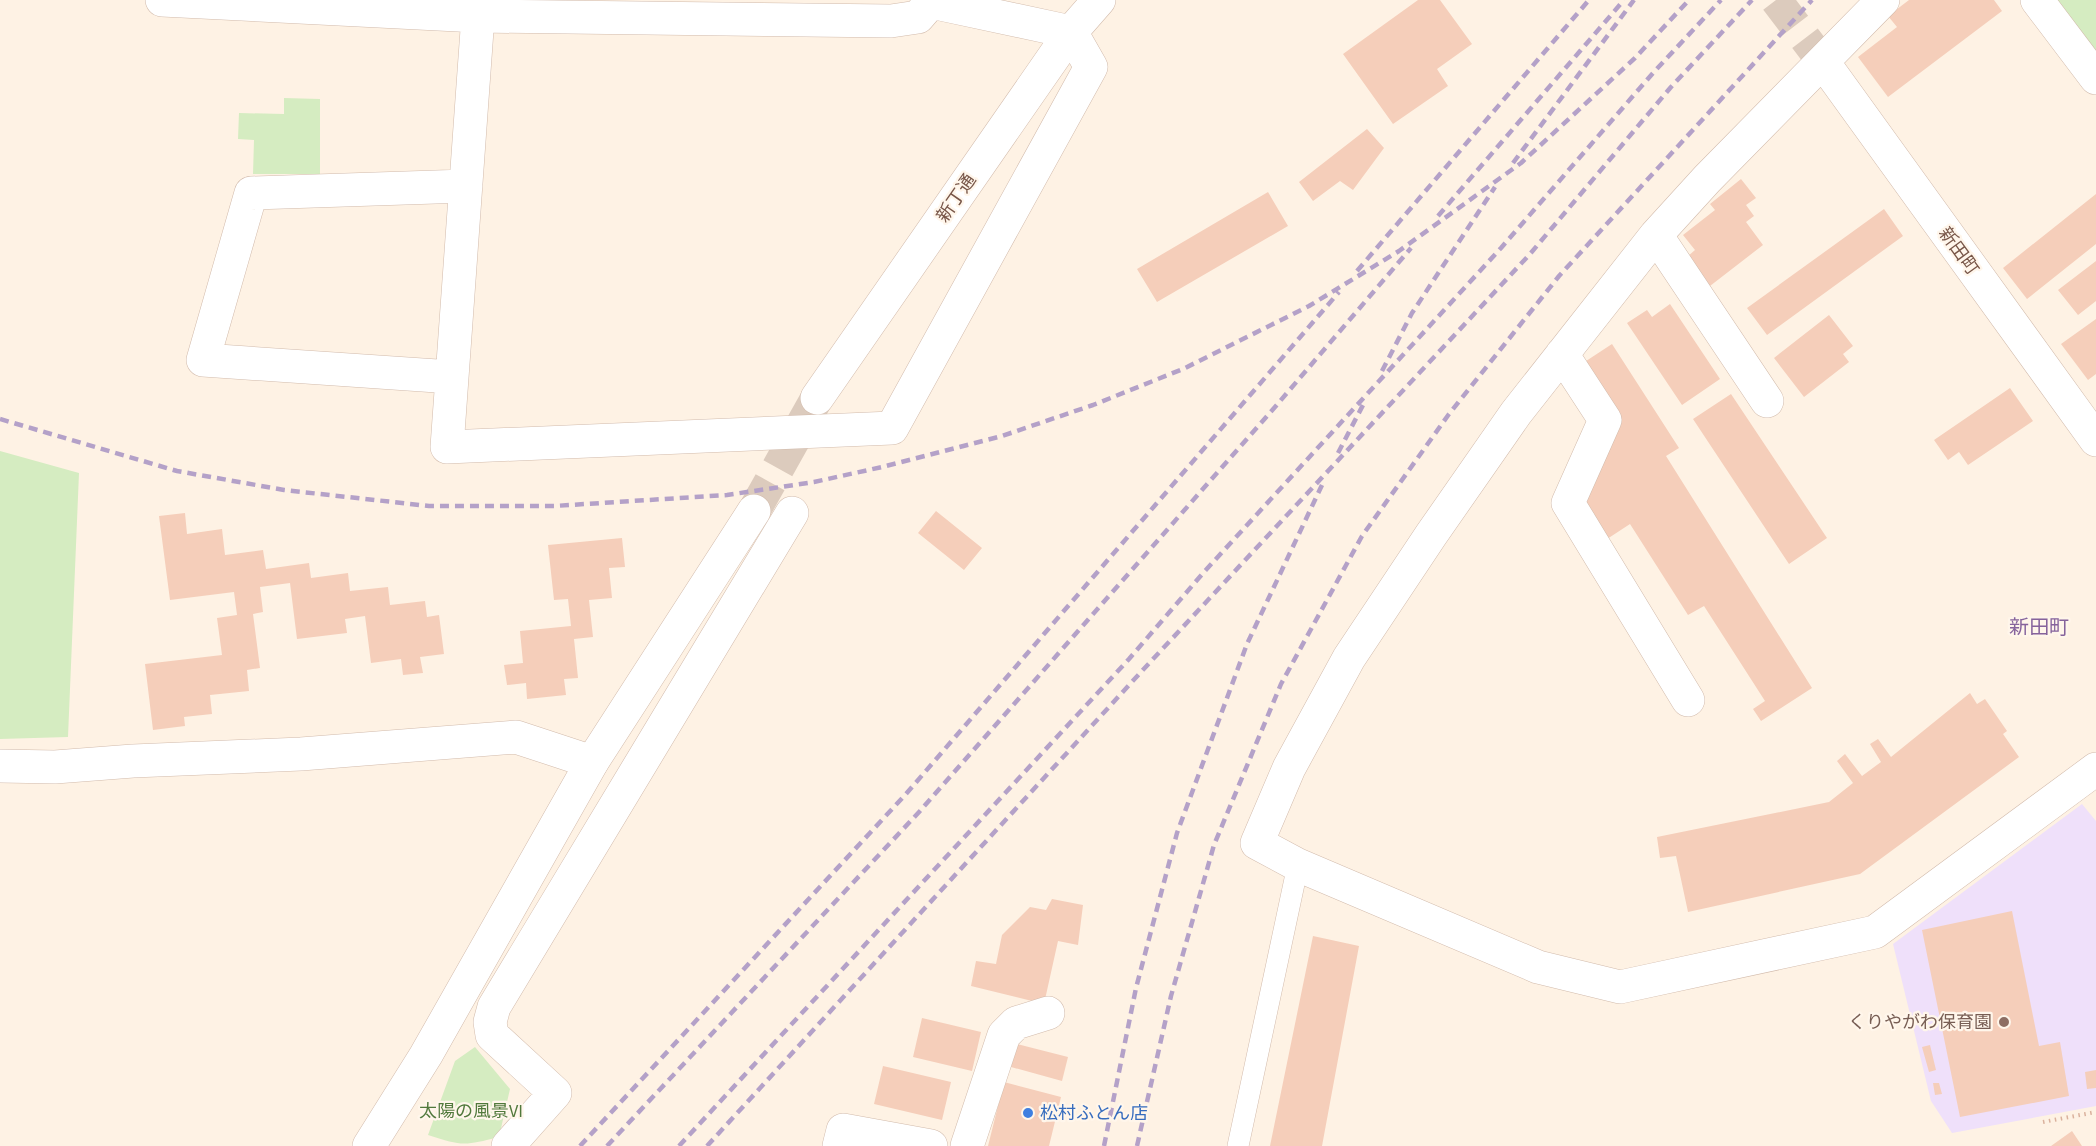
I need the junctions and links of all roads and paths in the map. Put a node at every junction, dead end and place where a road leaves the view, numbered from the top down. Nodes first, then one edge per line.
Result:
1 (162, 0) edge
2 (1099, 0) edge
3 (1882, 0) edge
4 (2037, 0) edge
5 (932, 1) edge
6 (478, 16) junction
7 (1071, 32) junction
8 (1823, 62) junction
9 (2096, 78) edge
10 (466, 186) junction
11 (1656, 235) junction
12 (1562, 354) junction
13 (452, 377) junction
14 (817, 398) tunnel mouth
15 (1767, 401) dead end
16 (2096, 439) edge
17 (754, 511) tunnel mouth
18 (792, 513) dead end
19 (1688, 700) dead end
20 (592, 762) junction
21 (0, 766) edge
22 (2096, 769) edge
23 (1298, 865) junction
24 (1048, 1013) dead end
25 (2096, 1112) edge
26 (2043, 1122) dead end
27 (369, 1146) edge
28 (508, 1146) edge
29 (839, 1146) edge
30 (931, 1146) edge
31 (967, 1146) edge
32 (1238, 1146) edge

1 - 6 street
2 - 7 street, 新丁通
3 - 8 street
4 - 9 street
5 - 6 street
5 - 7 street
6 - 10 street
7 - 13 street
7 - 14 street, 新丁通
8 - 11 street
8 - 16 street, 新田町
10 - 13 street
10 - 13 street
11 - 12 street
11 - 15 street
12 - 19 street
12 - 23 street
17 - 20 street
18 - 28 street
20 - 21 street
20 - 27 street
22 - 23 street
23 - 32 lane
24 - 31 street
25 - 26 path
29 - 30 street

